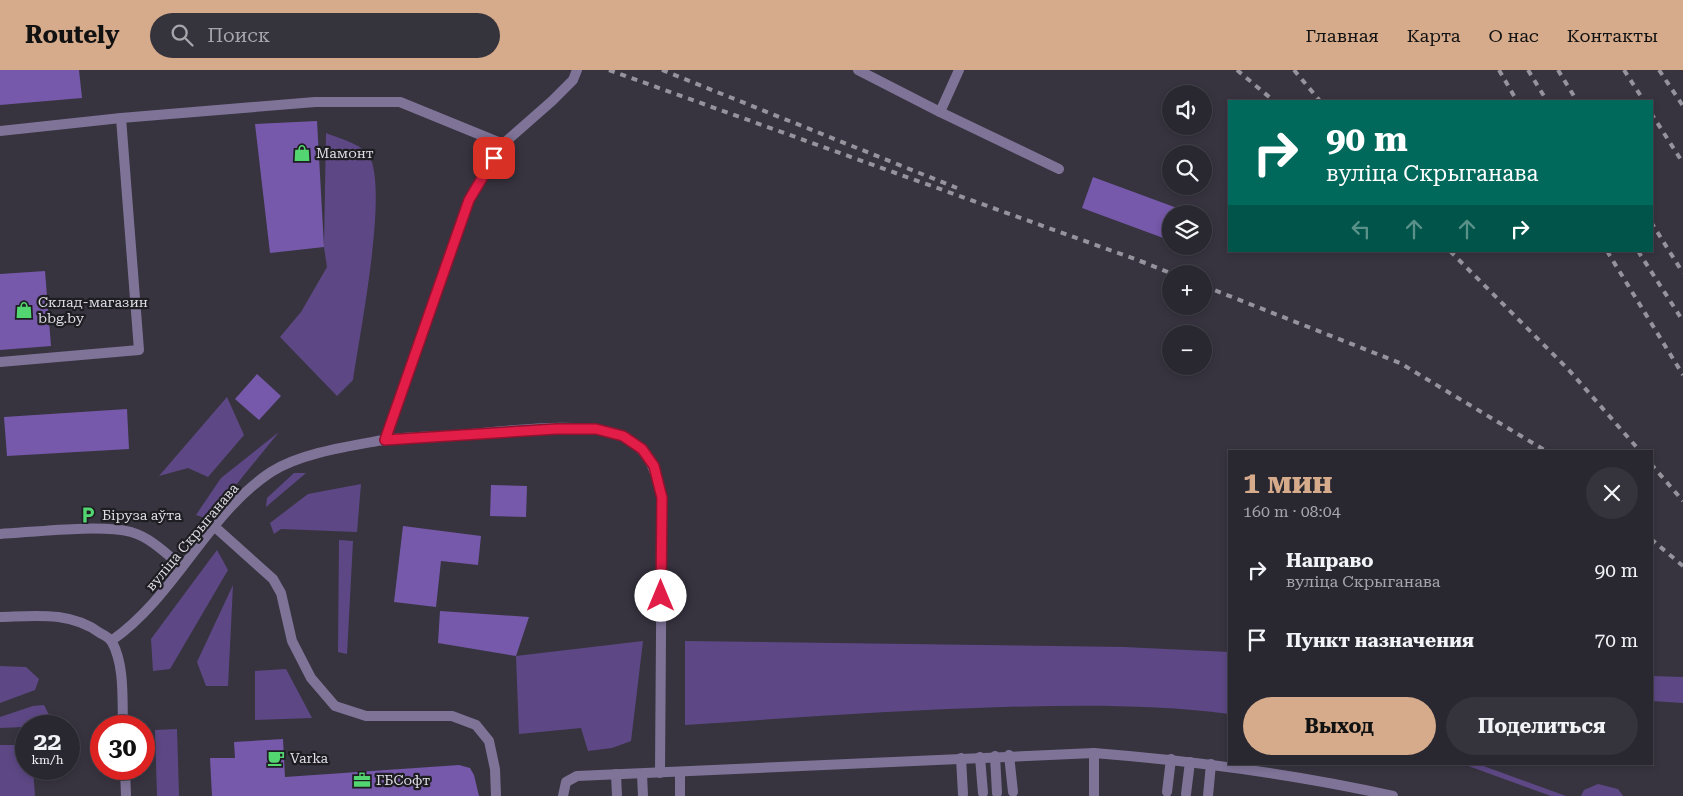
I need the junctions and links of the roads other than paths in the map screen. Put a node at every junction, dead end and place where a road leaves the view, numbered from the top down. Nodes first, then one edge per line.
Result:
1 (577, 70) edge
2 (858, 70) edge
3 (960, 70) edge
4 (940, 112) junction
5 (121, 118) junction
6 (0, 132) edge
7 (503, 144) junction
8 (1059, 169) dead end
9 (0, 362) edge
10 (385, 440) junction
11 (215, 527) junction
12 (0, 534) edge
13 (182, 567) junction
14 (0, 617) edge
15 (111, 640) junction
16 (122, 715) edge
17 (1094, 753) junction
18 (1009, 755) junction
19 (995, 756) junction
20 (980, 757) junction
21 (961, 758) junction
22 (1171, 759) junction
23 (1190, 762) junction
24 (1211, 764) junction
25 (680, 772) junction
26 (660, 773) junction
27 (616, 774) junction
28 (642, 774) junction
29 (125, 780) edge
30 (1013, 792) dead end
31 (1167, 792) dead end
32 (983, 793) dead end
33 (997, 793) dead end
34 (963, 794) dead end
35 (1186, 794) dead end
36 (126, 796) edge
37 (496, 796) edge
38 (563, 796) edge
39 (617, 796) edge
40 (643, 796) edge
41 (680, 796) edge
42 (1094, 796) edge
43 (1208, 796) edge
44 (1393, 796) edge

1 - 7 street
2 - 4 street
3 - 4 street
4 - 8 street
5 - 6 street
5 - 7 street
5 - 9 street
7 - 10 street
10 - 11 street, вуліца Скрыганава
10 - 26 street, вуліца Скрыганава
11 - 13 street, вуліца Скрыганава
11 - 37 street
12 - 13 street
13 - 15 street, вуліца Скрыганава
14 - 15 street
15 - 16 street
17 - 18 street
17 - 22 street
17 - 42 street
18 - 19 street
18 - 30 street
19 - 20 street
19 - 33 street
20 - 21 street
20 - 32 street
21 - 25 street
21 - 34 street
22 - 23 street
22 - 31 street
23 - 24 street
23 - 35 street
24 - 43 street
24 - 44 street
25 - 26 street
25 - 41 street
26 - 28 street
27 - 28 street
27 - 38 street
27 - 39 street
28 - 40 street
29 - 36 street

